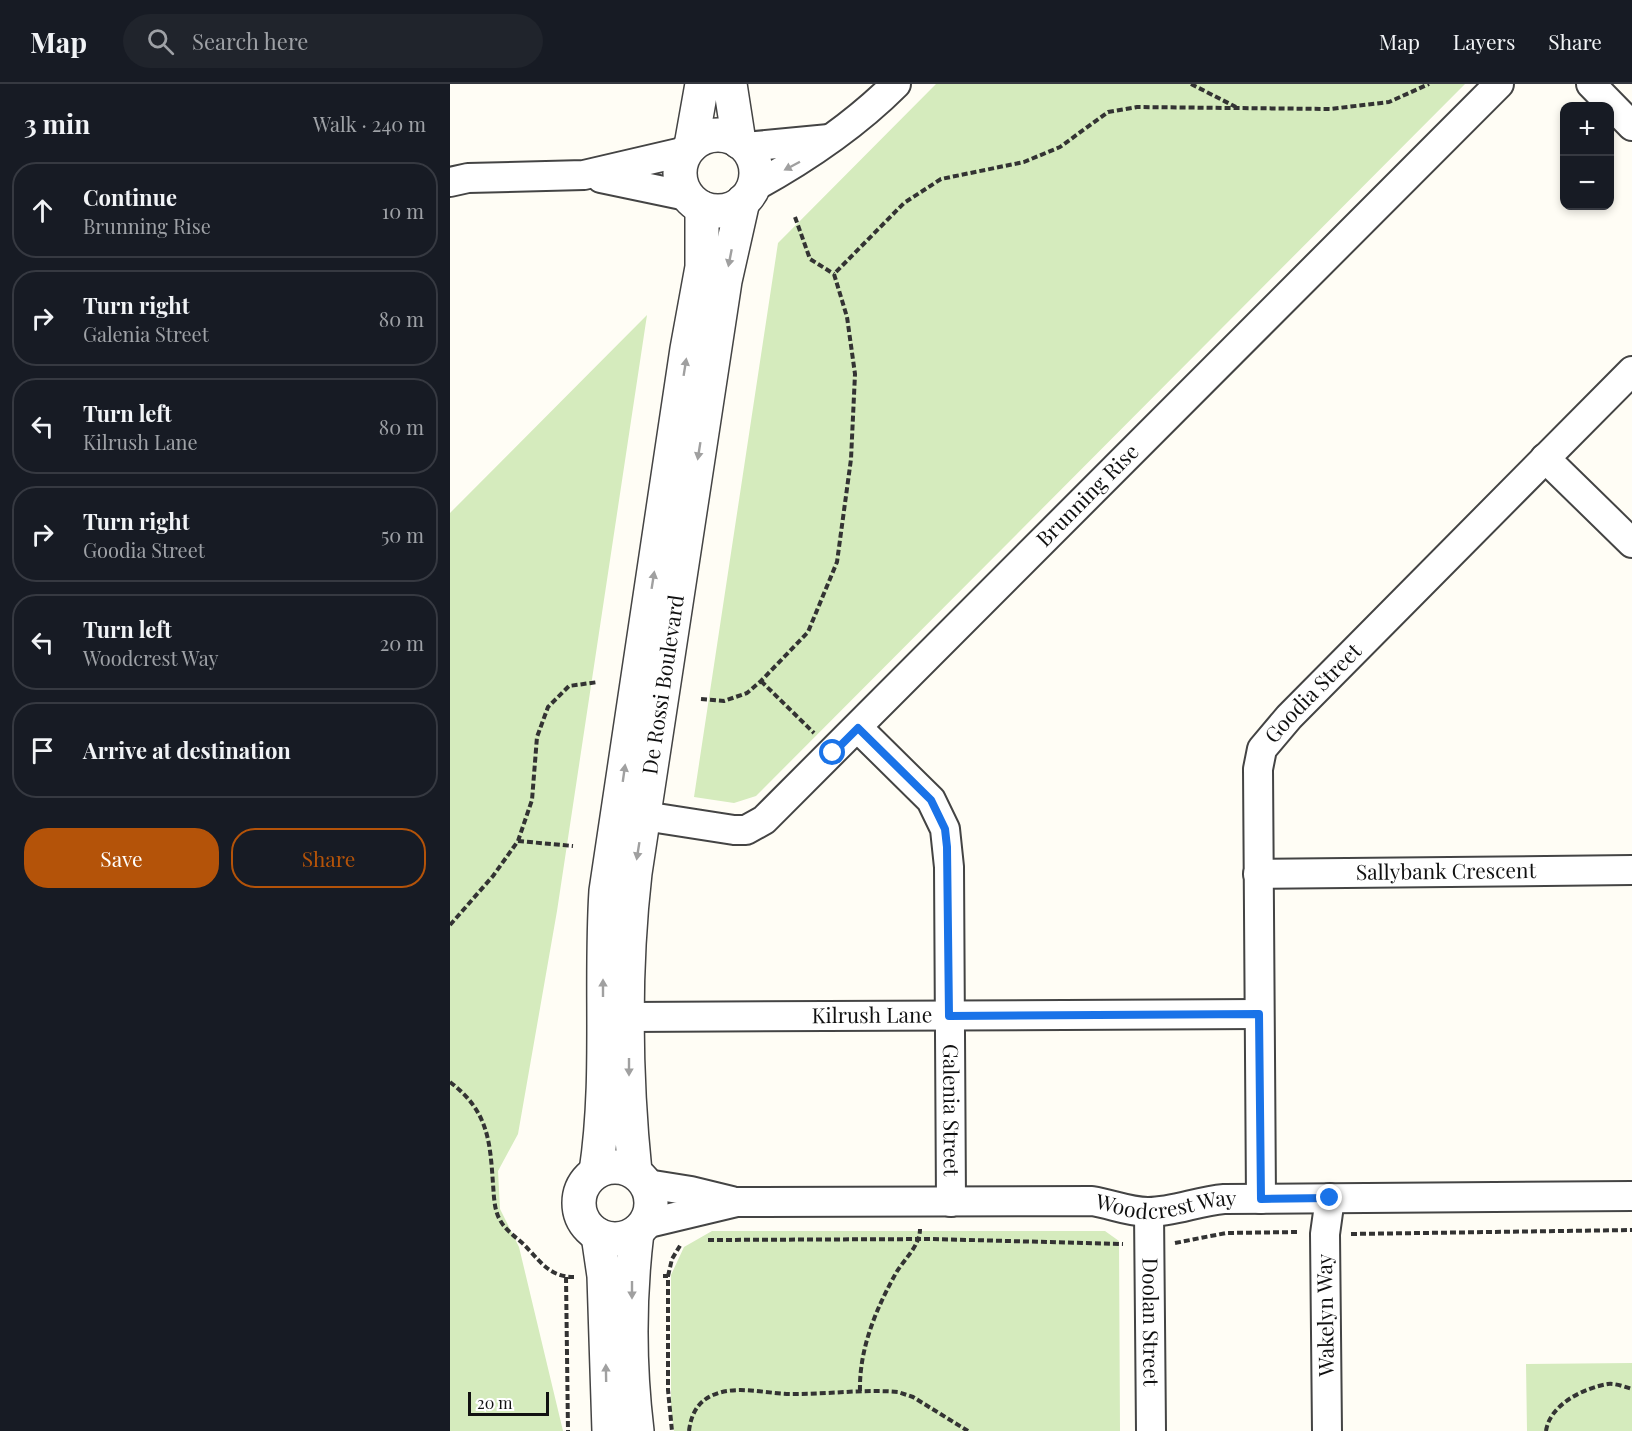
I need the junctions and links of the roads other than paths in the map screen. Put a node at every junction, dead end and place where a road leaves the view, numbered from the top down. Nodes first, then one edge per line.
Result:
1 (702, 84) edge
2 (730, 84) edge
3 (896, 84) edge
4 (1498, 84) edge
5 (1591, 84) edge
6 (1632, 126) edge
7 (829, 140) junction
8 (742, 145) junction
9 (689, 149) junction
10 (584, 175) junction
11 (456, 178) edge
12 (748, 195) junction
13 (695, 202) junction
14 (1632, 371) edge
15 (1545, 458) junction
16 (1632, 543) edge
17 (858, 728) junction
18 (644, 816) junction
19 (1632, 870) edge
20 (1258, 874) junction
21 (1259, 1014) junction
22 (949, 1016) junction
23 (629, 1017) junction
24 (596, 1172) junction
25 (641, 1178) junction
26 (1632, 1196) edge
27 (1330, 1198) junction
28 (1261, 1199) junction
29 (737, 1202) junction
30 (951, 1202) junction
31 (1149, 1212) junction
32 (641, 1228) junction
33 (598, 1235) junction
34 (618, 1276) junction
35 (609, 1431) edge
36 (637, 1431) edge
37 (1151, 1431) edge
38 (1328, 1431) edge

1 - 9 street
2 - 8 street
3 - 7 street
4 - 17 street, Brunning Rise
5 - 6 street
7 - 8 street
7 -> 12 street
8 - 9 street
8 - 12 street
9 - 10 street
9 - 13 street
10 - 11 street
10 - 13 street
12 - 13 street
12 -> 18 street, De Rossi Boulevard
24 -> 13 street, De Rossi Boulevard
14 - 15 street, Goodia Street
15 - 16 street
15 - 20 street, Goodia Street
17 - 18 street, Brunning Rise
17 - 22 street, Galenia Street
18 -> 23 street, De Rossi Boulevard
19 - 20 street, Sallybank Crescent
20 - 21 street, Goodia Street
21 - 22 street, Kilrush Lane
21 - 28 street, Goodia Street
22 - 23 street, Kilrush Lane
22 - 30 street, Galenia Street
23 -> 25 street, De Rossi Boulevard
24 - 25 street
24 - 33 street
25 - 29 street, Woodcrest Way
25 - 32 street
26 - 27 street, Woodcrest Way
27 - 28 street, Woodcrest Way
27 - 38 street, Wakelyn Way
28 - 31 street, Woodcrest Way
29 - 30 street, Woodcrest Way
29 - 32 street, Woodcrest Way
30 - 31 street, Woodcrest Way
31 - 37 street, Doolan Street
32 - 33 street
32 - 34 street
33 - 34 street
35 -> 34 street
34 -> 36 street

